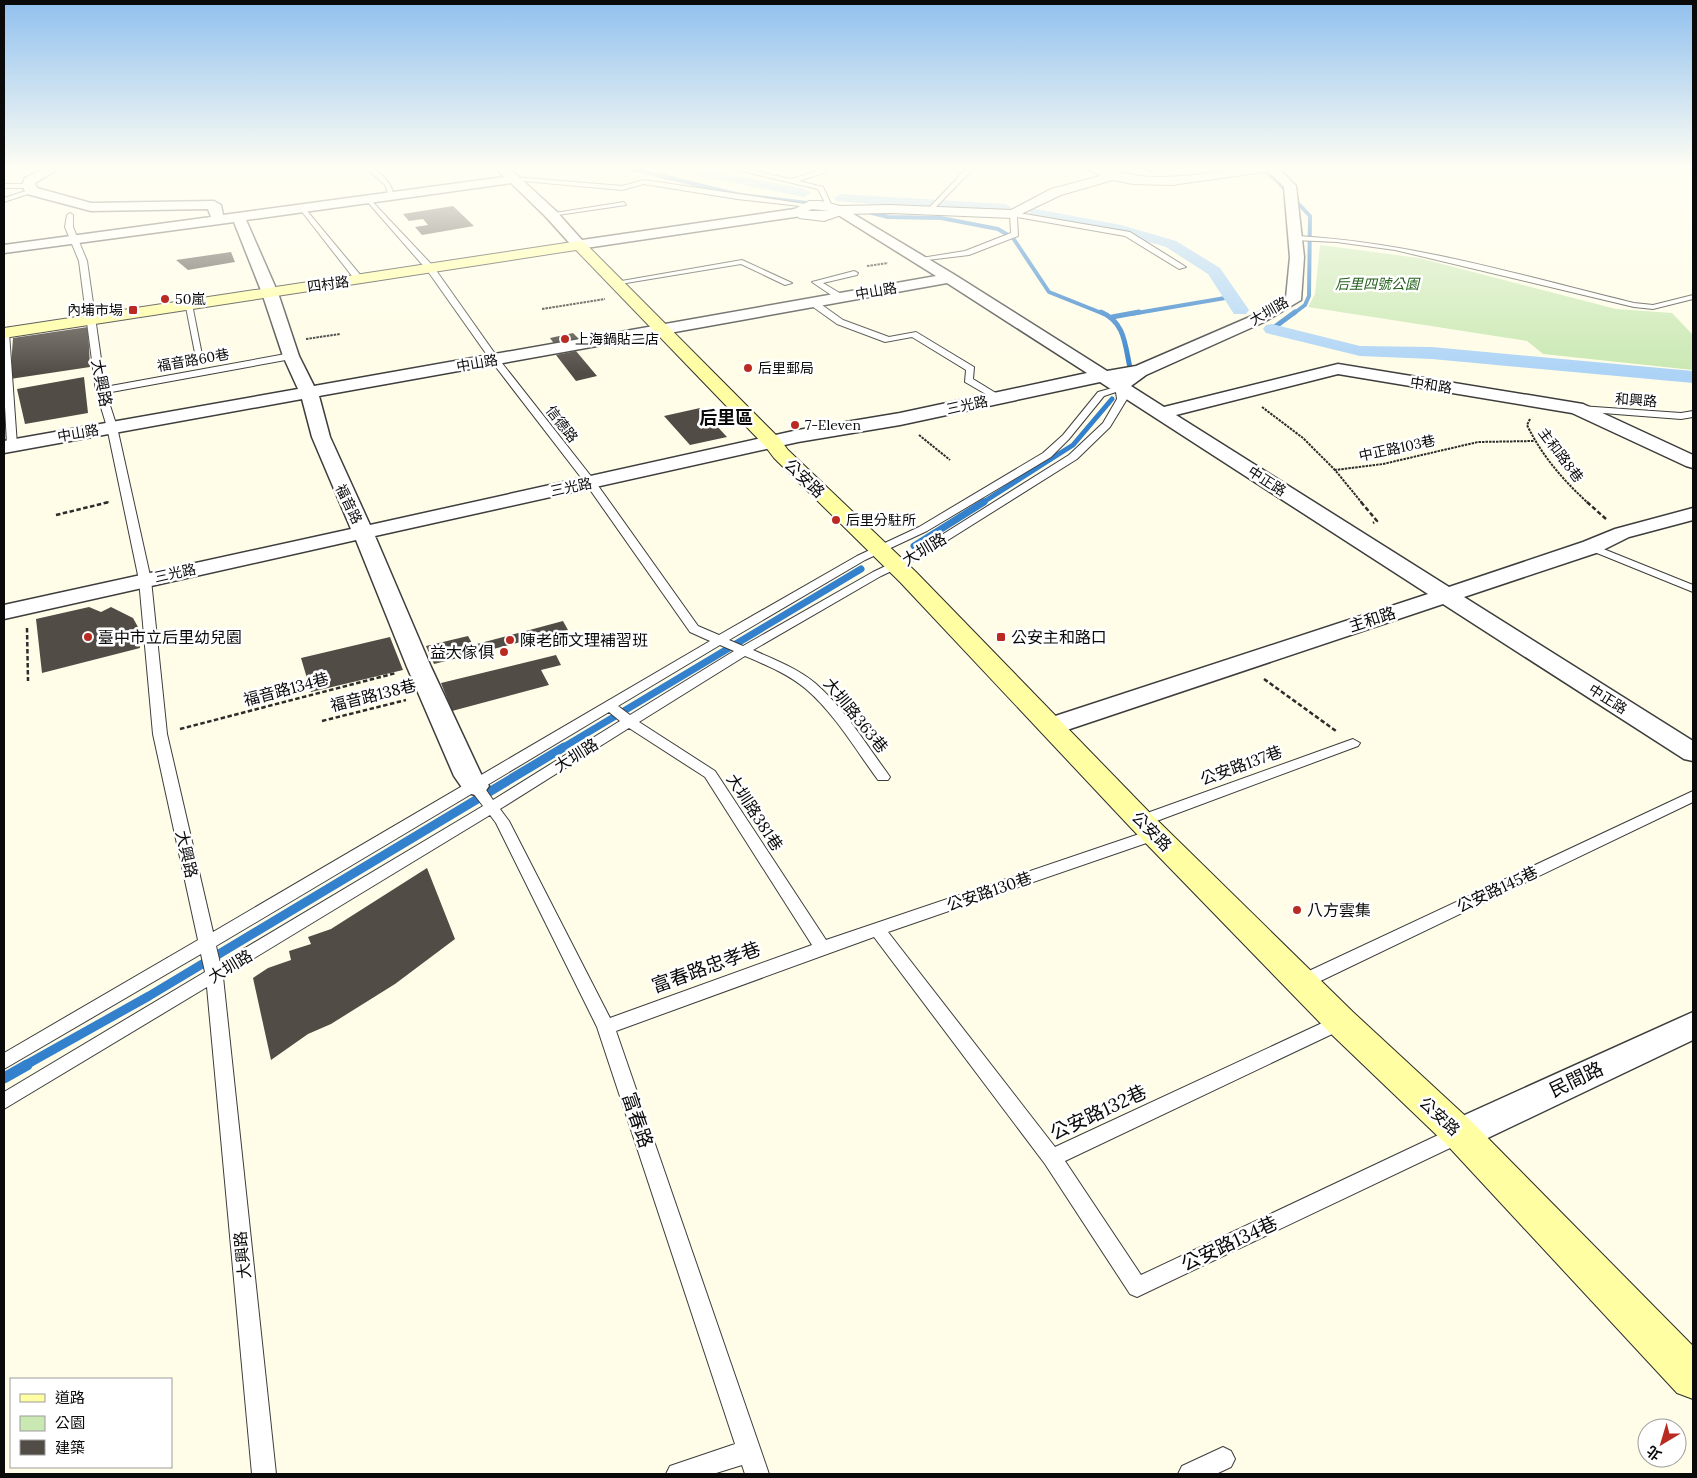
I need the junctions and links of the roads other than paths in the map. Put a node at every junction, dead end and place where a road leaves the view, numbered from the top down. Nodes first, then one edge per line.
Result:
1 (72, 236) edge
2 (105, 236) edge
3 (246, 236) edge
4 (324, 236) edge
5 (401, 236) edge
6 (571, 236) edge
7 (636, 236) edge
8 (881, 236) edge
9 (1010, 236) edge
10 (1130, 236) edge
11 (1297, 238) joint
12 (73, 241) junction
13 (579, 245) junction
14 (4, 249) edge
15 (919, 259) junction
16 (1182, 267) dead end
17 (430, 268) junction
18 (854, 273) dead end
19 (950, 278) junction
20 (359, 279) junction
21 (614, 283) junction
22 (788, 283) dead end
23 (270, 292) junction
24 (840, 297) junction
25 (1693, 297) edge
26 (812, 302) junction
27 (188, 304) junction
28 (92, 320) junction
29 (661, 330) junction
30 (5, 333) edge
31 (288, 349) junction
32 (199, 353) dead end
33 (495, 360) junction
34 (1140, 371) junction
35 (1101, 376) junction
36 (1120, 387) junction
37 (101, 391) junction
38 (309, 393) junction
39 (999, 398) junction
40 (1577, 408) junction
41 (1162, 413) junction
42 (1693, 414) edge
43 (112, 427) junction
44 (772, 442) junction
45 (8, 446) edge
46 (1693, 462) edge
47 (590, 482) junction
48 (1693, 514) edge
49 (363, 532) junction
50 (1591, 547) junction
51 (888, 558) junction
52 (145, 580) junction
53 (1693, 589) edge
54 (1444, 595) junction
55 (4, 612) edge
56 (720, 640) junction
57 (745, 650) junction
58 (608, 705) junction
59 (630, 722) junction
60 (1052, 726) junction
61 (1353, 743) road end
62 (1693, 753) edge
63 (884, 777) dead end
64 (475, 786) junction
65 (1693, 796) edge
66 (492, 807) junction
67 (1148, 827) junction
68 (877, 929) junction
69 (207, 941) junction
70 (822, 948) junction
71 (214, 975) junction
72 (1302, 982) junction
73 (1341, 1022) junction
74 (1693, 1025) edge
75 (606, 1027) junction
76 (4, 1062) edge
77 (4, 1100) edge
78 (1460, 1134) junction
79 (1052, 1158) junction
80 (1693, 1377) edge
81 (750, 1451) junction
82 (1223, 1459) dead end
83 (264, 1474) edge
84 (678, 1474) edge
85 (758, 1474) edge
86 (1190, 1474) edge

1 - 12 lane, 大興路
2 - 12 street
3 - 23 street, 福音路
4 - 20 lane
5 - 17 lane, 信德路
6 - 13 street, 公安路
7 - 13 street, 四村路
8 - 15 street, 中正路
9 - 15 lane
10 - 16 lane
11 - 25 lane
11 - 34 street, 大圳路
12 - 14 street
12 - 28 lane, 大興路
13 - 17 main road, 四村路
13 - 21 main road, 公安路
15 - 19 street, 中正路
17 - 20 main road, 四村路
17 - 33 lane, 信德路
18 - 24 lane
19 - 24 street, 中山路
19 - 35 street, 中正路
20 - 23 main road, 四村路
21 - 22 lane
21 - 29 main road, 公安路
23 - 27 main road, 四村路
23 - 31 street, 福音路
24 - 26 street, 中山路
26 - 29 street, 中山路
26 - 39 lane
27 - 28 main road, 四村路
27 - 32 lane
28 - 30 main road, 四村路
28 - 37 lane, 大興路
29 - 33 street, 中山路
29 - 44 main road, 公安路
30 - 45 lane
31 - 37 lane, 福音路60巷
31 - 38 street, 福音路
33 - 38 street, 中山路
33 - 47 lane, 信德路
34 - 35 street, 三光路
34 - 36 street, 大圳路
35 - 36 street, 中正路
35 - 39 street, 三光路
36 - 41 street, 中正路
36 - 51 lane, 大圳路
36 - 51 lane, 大圳路
37 - 43 lane, 大興路
38 - 43 street, 中山路
38 - 49 street, 福音路
39 - 44 street, 三光路
40 - 41 street, 中和路
40 - 42 lane, 和興路
40 - 46 street, 中和路
41 - 54 street, 中正路
43 - 45 street, 中山路
43 - 52 lane, 大興路
44 - 47 street, 三光路
44 - 51 main road, 公安路
47 - 49 street, 三光路
47 - 56 lane, 信德路
48 - 50 street, 主和路
49 - 52 street, 三光路
49 - 64 street, 福音路
50 - 53 lane
50 - 54 street, 主和路
51 - 56 lane, 大圳路
51 - 57 lane, 大圳路
51 - 60 main road, 公安路
52 - 55 street, 三光路
52 - 69 lane, 大興路
54 - 60 street, 主和路
54 - 62 street, 中正路
56 - 57 lane, 信德路
56 - 58 lane, 大圳路
57 - 59 lane, 大圳路
57 - 63 lane, 大圳路363巷
58 - 59 lane, 大圳路381巷
58 - 64 lane, 大圳路
59 - 66 lane, 大圳路
59 - 70 lane, 大圳路381巷
60 - 67 main road, 公安路
61 - 67 lane, 公安路137巷
64 - 66 lane, 富春路
64 - 69 lane, 大圳路
65 - 72 lane, 公安路145巷
66 - 71 lane, 大圳路
66 - 75 lane, 富春路
67 - 68 lane, 公安路130巷
67 - 72 main road, 公安路
68 - 70 lane, 公安路130巷
68 - 79 lane, 公安路132巷
69 - 71 lane, 大興路
69 - 76 lane, 大圳路
70 - 75 lane, 富春路忠孝巷
71 - 77 lane, 大圳路
71 - 83 lane, 大興路
72 - 73 main road, 公安路
73 - 78 main road, 公安路
73 - 79 lane, 公安路132巷
74 - 78 street, 民間路
75 - 81 lane, 富春路
78 - 79 lane, 公安路134巷
78 - 80 main road, 公安路
81 - 84 lane
81 - 85 lane, 富春路
82 - 86 lane

